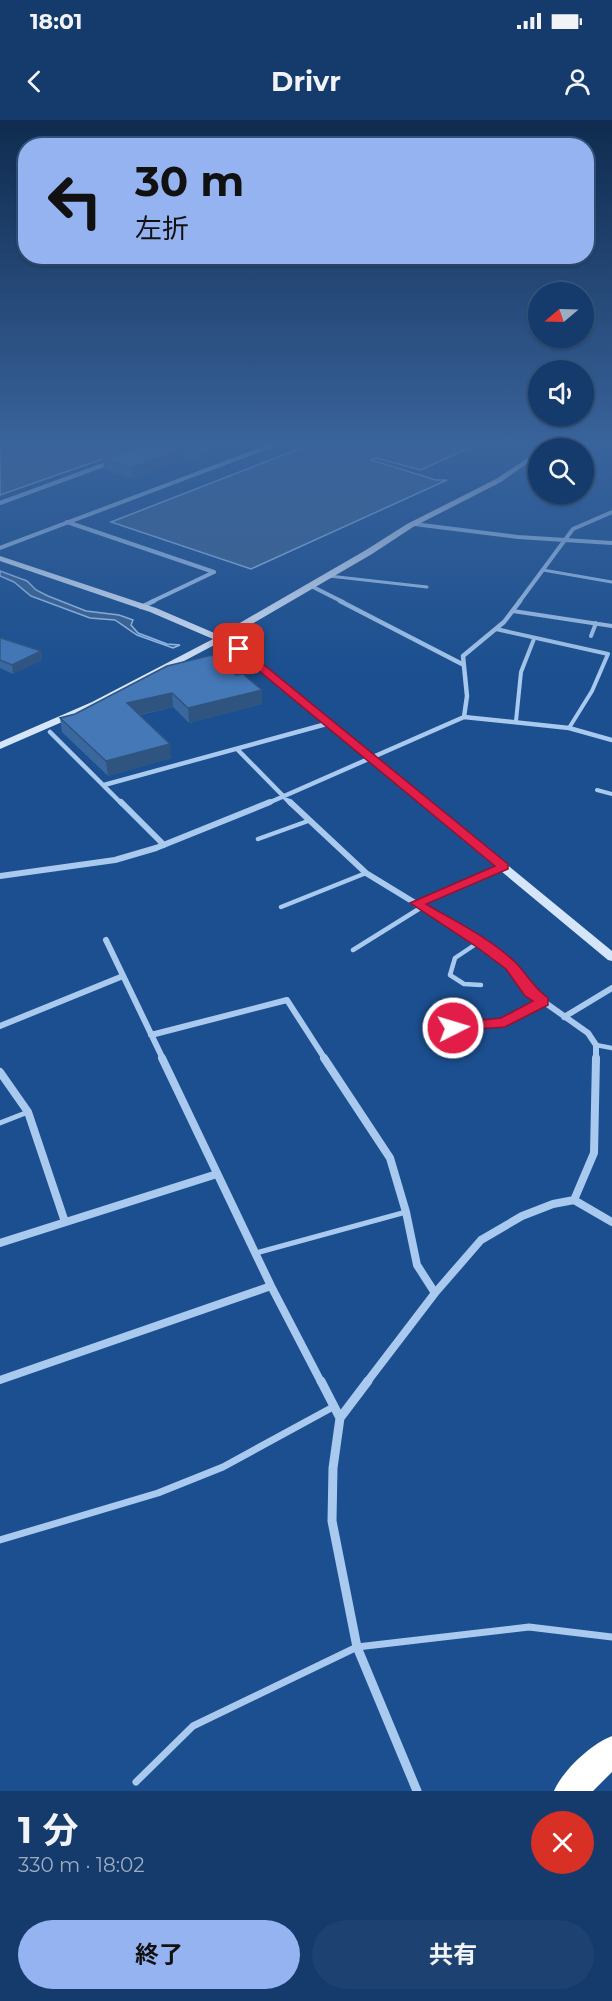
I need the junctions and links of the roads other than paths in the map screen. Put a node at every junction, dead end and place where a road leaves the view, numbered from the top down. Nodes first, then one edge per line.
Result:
1 (420, 521) edge
2 (591, 521) edge
3 (67, 522) joint
4 (414, 524) junction
5 (566, 540) junction
6 (612, 543) edge
7 (0, 548) edge
8 (0, 558) edge
9 (543, 570) junction
10 (329, 576) junction
11 (612, 582) edge
12 (311, 586) junction
13 (428, 587) dead end
14 (141, 607) junction
15 (513, 611) junction
16 (596, 623) junction
17 (612, 626) edge
18 (496, 629) junction
19 (591, 636) dead end
20 (220, 638) junction
21 (534, 639) junction
22 (462, 664) junction
23 (464, 717) junction
24 (516, 722) junction
25 (330, 723) junction
26 (569, 729) junction
27 (50, 732) dead end
28 (612, 740) edge
29 (0, 746) edge
30 (237, 749) junction
31 (372, 757) junction
32 (104, 786) junction
33 (597, 790) dead end
34 (612, 794) edge
35 (283, 797) junction
36 (308, 821) junction
37 (258, 839) dead end
38 (164, 845) junction
39 (503, 867) junction
40 (366, 873) junction
41 (0, 876) edge
42 (419, 905) junction
43 (281, 907) dead end
44 (106, 940) dead end
45 (479, 942) junction
46 (353, 950) dead end
47 (612, 957) edge
48 (123, 976) junction
49 (481, 985) dead end
50 (612, 988) edge
51 (543, 1002) junction
52 (564, 1017) junction
53 (0, 1026) edge
54 (453, 1028) dead end
55 (151, 1035) junction
56 (596, 1045) junction
57 (612, 1047) edge
58 (0, 1072) edge
59 (28, 1112) junction
60 (0, 1123) edge
61 (217, 1174) junction
62 (574, 1200) junction
63 (406, 1212) junction
64 (65, 1221) junction
65 (612, 1222) edge
66 (0, 1243) edge
67 (256, 1253) junction
68 (271, 1286) junction
69 (435, 1293) junction
70 (0, 1380) edge
71 (334, 1406) junction
72 (340, 1418) junction
73 (0, 1540) edge
74 (612, 1636) edge
75 (357, 1647) junction
76 (612, 1751) edge
77 (136, 1782) dead end
78 (417, 1791) edge
79 (570, 1791) edge

1 - 4 street
2 - 5 street
3 - 7 street
3 - 14 street
4 - 5 street
4 - 10 street
5 - 6 street
5 - 9 street
8 - 14 street
9 - 11 lane
9 - 15 street
10 - 12 street
10 - 13 lane
12 - 20 street
12 - 22 street
14 - 20 street
15 - 16 lane
15 - 18 street
16 - 17 lane
16 - 19 lane
18 - 21 lane
18 - 22 street
20 - 25 street
20 - 29 street
21 - 24 lane
21 - 26 lane
22 - 23 street
23 - 24 street
23 - 31 street
24 - 26 street
25 - 30 street
25 - 31 street
26 - 28 street
27 - 32 street
30 - 32 street
30 - 35 street
31 - 35 street
31 - 39 street
32 - 38 street
33 - 34 lane
35 - 36 street
35 - 38 street
36 - 37 lane
36 - 40 street
38 - 41 street
39 - 42 street
39 - 47 street
40 - 42 street
40 - 43 lane
42 - 45 street
42 - 46 lane
44 - 48 street
45 - 49 lane
45 - 51 street
48 - 53 street
48 - 55 street
50 - 52 street
51 - 52 street
51 - 54 lane
52 - 56 street
55 - 61 street
55 - 63 street
56 - 57 lane
56 - 62 street
58 - 59 street
59 - 60 lane
59 - 64 street
61 - 64 street
61 - 67 street
62 - 65 street
62 - 69 street
63 - 67 lane
63 - 69 street
64 - 66 street
67 - 68 street
68 - 70 street
68 - 71 street
69 - 72 street
71 - 72 street
71 - 73 lane
72 - 75 street
74 - 75 lane
75 - 77 lane
75 - 78 street
76 - 79 highway

